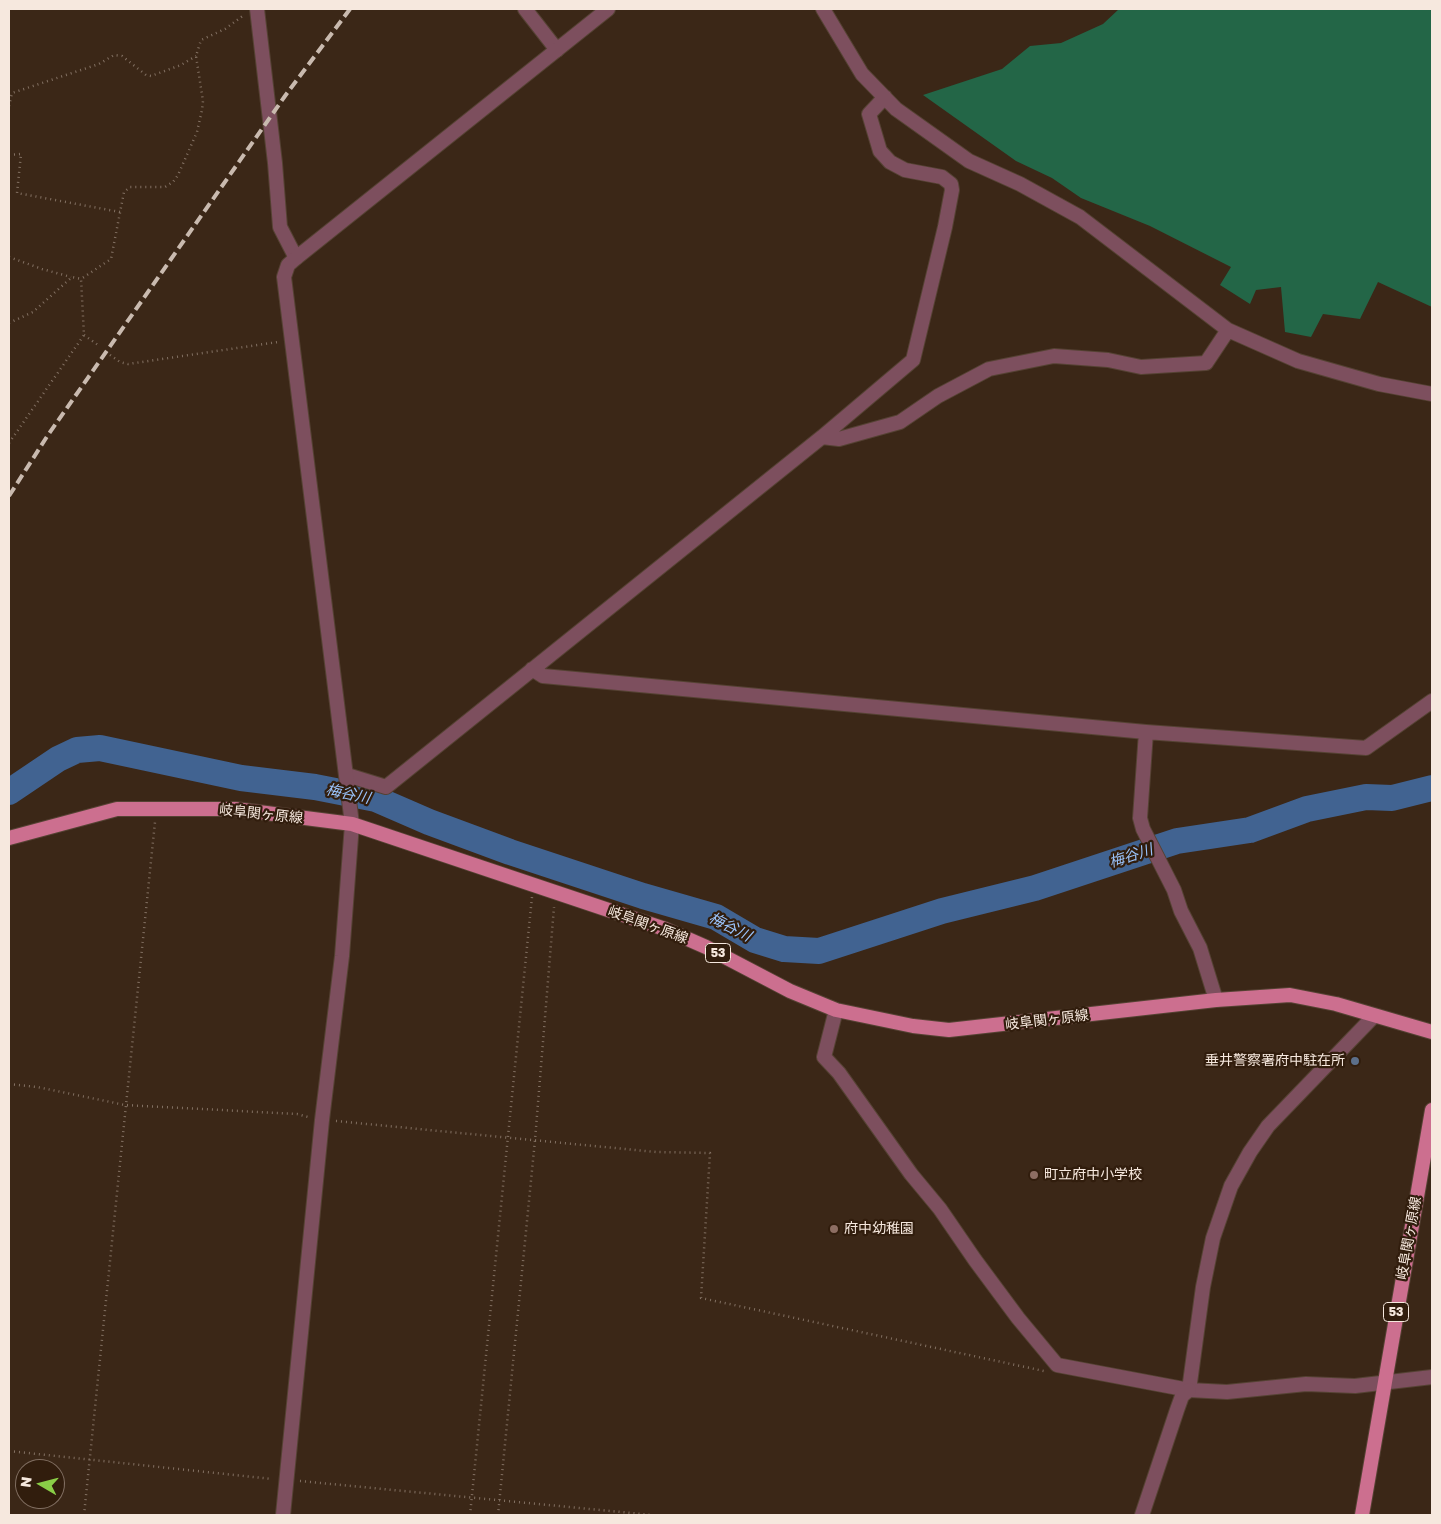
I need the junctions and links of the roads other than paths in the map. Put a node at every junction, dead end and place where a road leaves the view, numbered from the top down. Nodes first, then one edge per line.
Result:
1 (525, 9) edge
2 (608, 9) edge
3 (823, 9) edge
4 (257, 11) edge
5 (558, 50) junction
6 (885, 97) junction
7 (296, 258) junction
8 (1228, 330) junction
9 (1432, 394) edge
10 (822, 437) junction
11 (532, 669) junction
12 (1432, 701) edge
13 (1146, 732) junction
14 (348, 779) junction
15 (352, 824) junction
16 (9, 838) edge
17 (1216, 1000) junction
18 (836, 1010) junction
19 (1374, 1016) junction
20 (1432, 1032) edge
21 (1432, 1110) edge
22 (1432, 1377) edge
23 (1384, 1382) junction
24 (1189, 1390) junction
25 (282, 1515) edge
26 (1142, 1515) edge
27 (1362, 1515) edge

1 - 5 street
2 - 5 street
3 - 6 street
4 - 7 street
5 - 7 street
6 - 8 street
6 - 10 street
7 - 14 street
8 - 9 street
8 - 10 street
10 - 11 street
11 - 13 street
11 - 14 street
12 - 13 street
13 - 17 street
14 - 15 street
15 - 16 main road, 岐阜関ヶ原線 / 53
15 - 18 main road, 岐阜関ヶ原線 / 53
15 - 25 street
17 - 18 main road, 岐阜関ヶ原線 / 53
17 - 19 main road, 岐阜関ヶ原線 / 53
18 - 24 street
19 - 20 main road, 岐阜関ヶ原線 / 53
19 - 24 street
21 - 23 main road, 岐阜関ヶ原線 / 53
22 - 23 street
23 - 24 street
23 - 27 main road, 岐阜関ヶ原線 / 53
24 - 26 street

